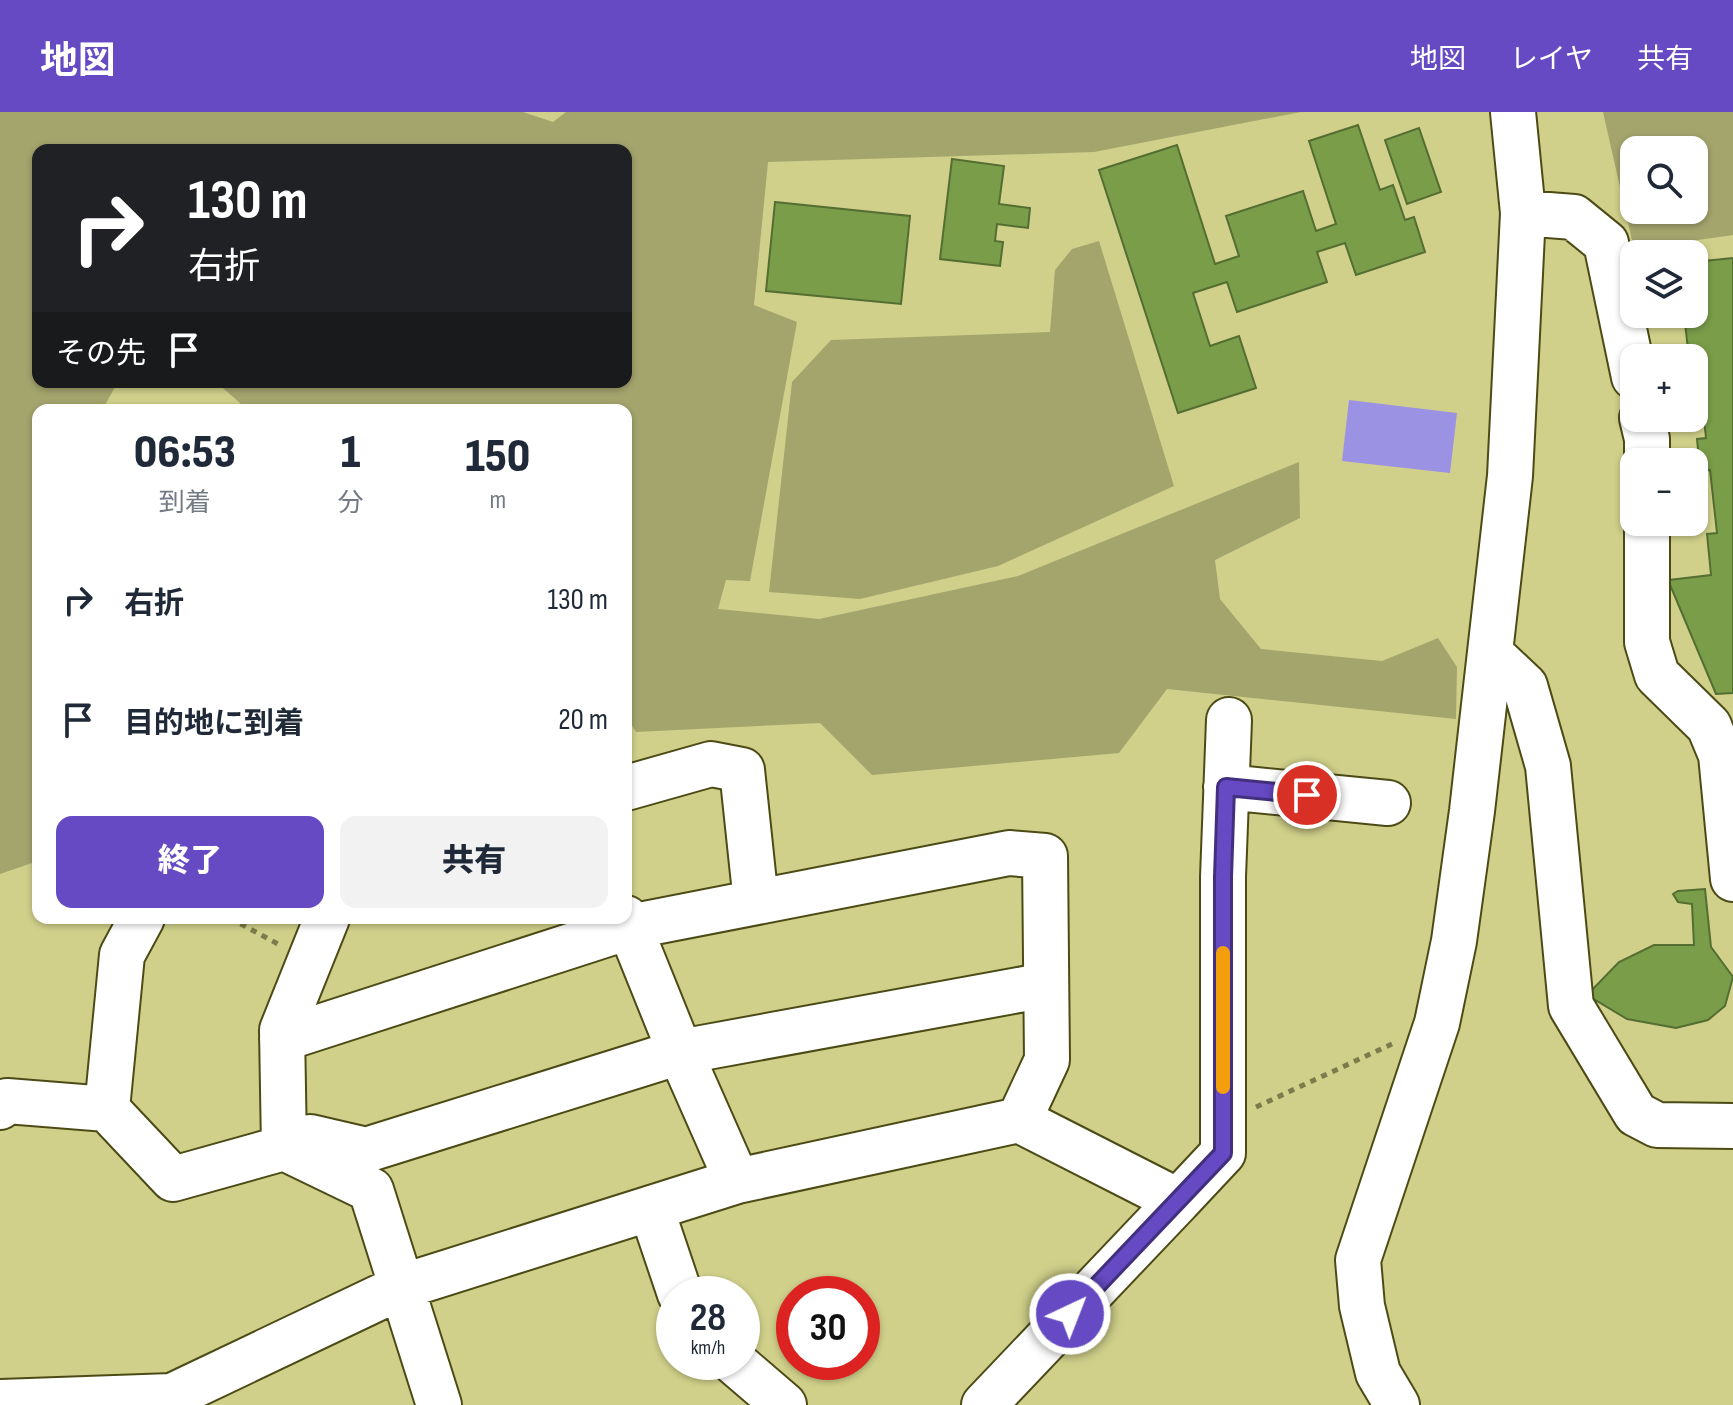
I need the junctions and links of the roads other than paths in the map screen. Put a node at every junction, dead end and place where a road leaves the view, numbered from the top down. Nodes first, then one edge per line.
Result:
1 (1513, 112) edge
2 (1523, 213) junction
3 (1627, 344) edge
4 (1647, 536) edge
5 (1490, 653) junction
6 (1229, 720) dead end
7 (632, 786) edge
8 (1226, 787) junction
9 (1388, 803) dead end
10 (1733, 879) edge
11 (756, 902) junction
12 (632, 921) edge
13 (139, 924) edge
14 (325, 924) edge
15 (621, 924) edge
16 (628, 924) edge
17 (1046, 985) junction
18 (282, 1039) junction
19 (680, 1052) junction
20 (0, 1107) edge
21 (107, 1109) junction
22 (1019, 1120) junction
23 (1733, 1126) edge
24 (284, 1148) junction
25 (737, 1181) junction
26 (1178, 1201) junction
27 (651, 1208) junction
28 (674, 1276) edge
29 (401, 1287) junction
30 (755, 1380) edge
31 (0, 1402) edge
32 (439, 1405) edge
33 (784, 1405) edge
34 (984, 1405) edge
35 (1397, 1405) edge

1 - 2 street
2 - 3 street
2 - 5 street
4 - 10 street
5 - 23 street
5 - 35 street
6 - 8 street
7 - 11 street
8 - 9 street
8 - 26 street
11 - 12 street
11 - 17 street
13 - 21 street
14 - 18 street
15 - 18 street
16 - 19 street
17 - 19 street
17 - 22 street
18 - 24 street
19 - 24 street
19 - 25 street
20 - 21 street
21 - 24 street
22 - 25 street
22 - 26 street
24 - 29 street
25 - 27 street
26 - 34 street
27 - 28 street
27 - 29 street
29 - 31 street
29 - 32 street
30 - 33 street

